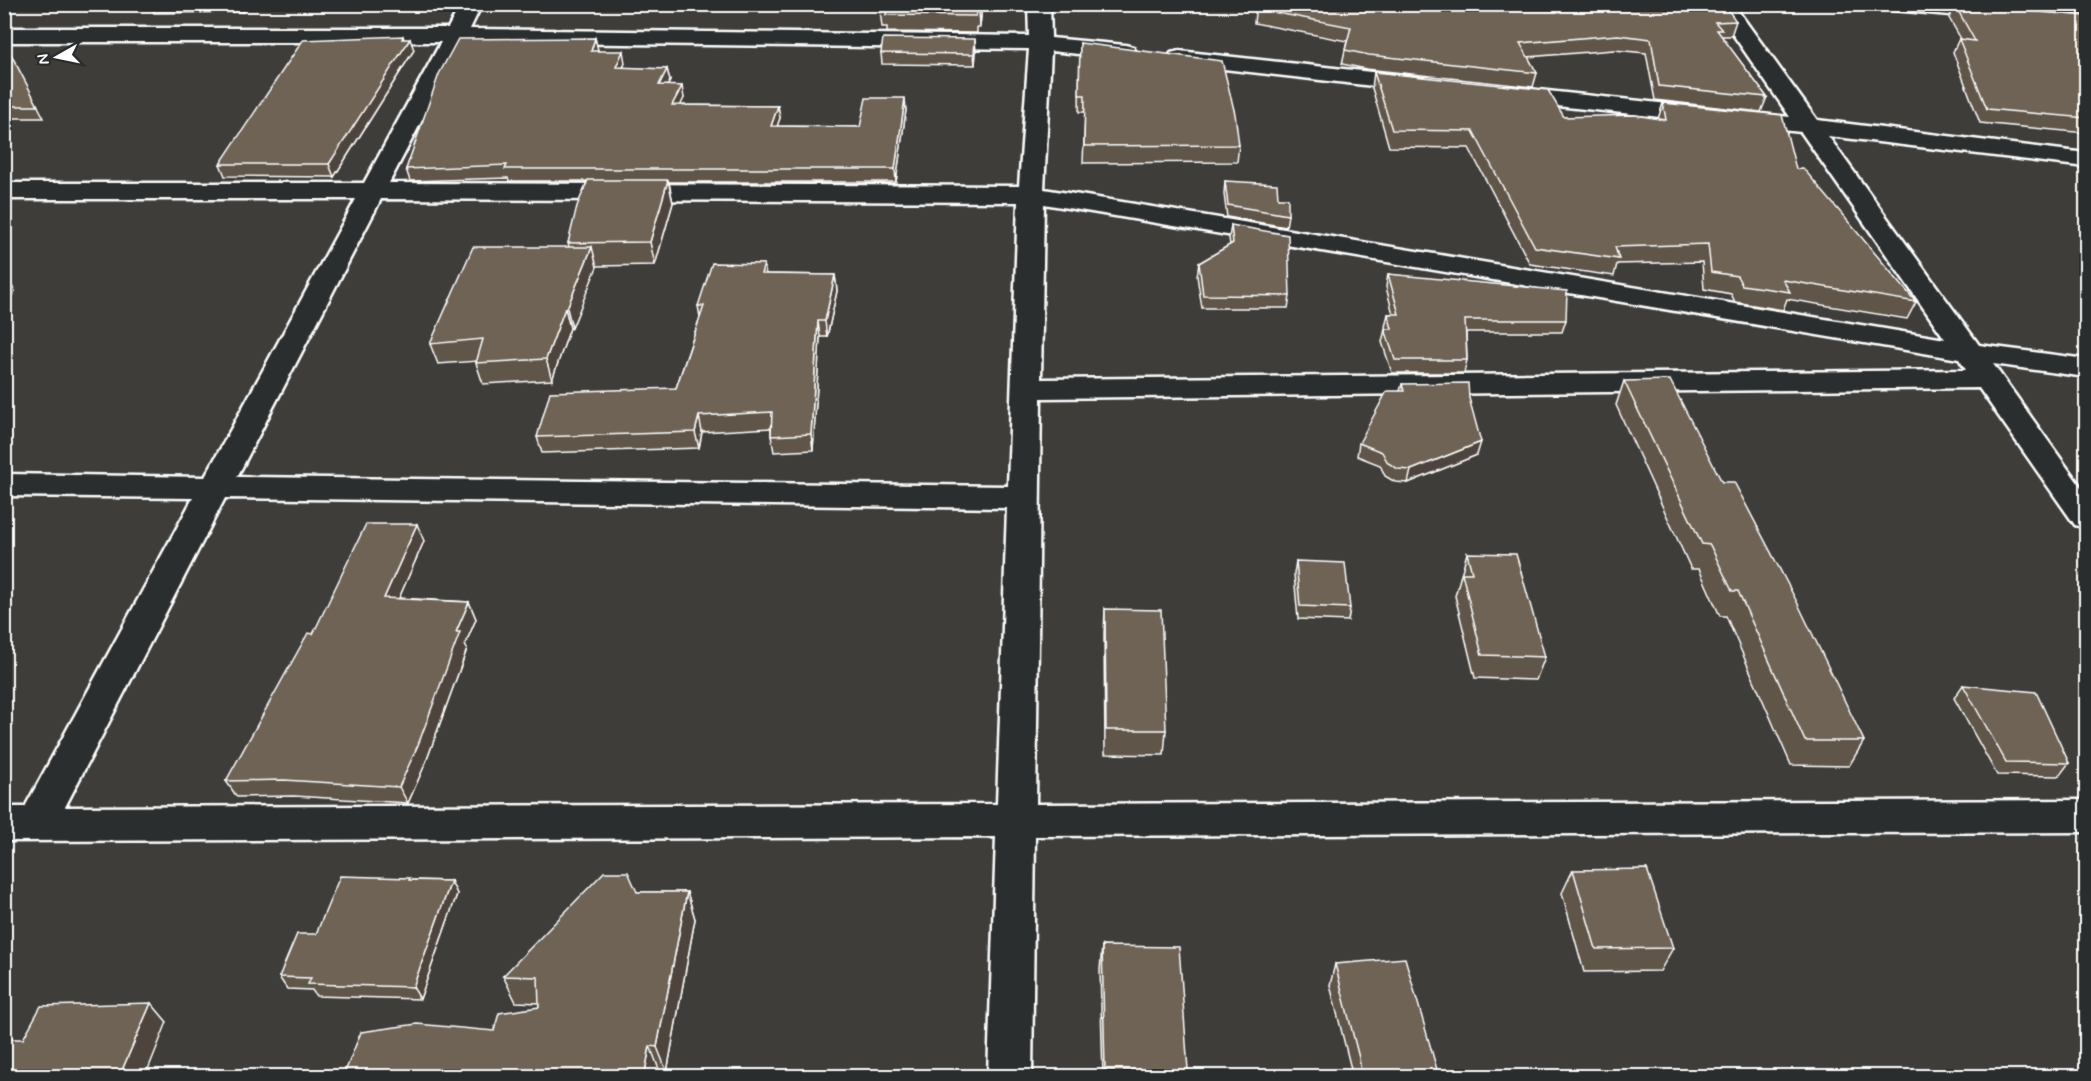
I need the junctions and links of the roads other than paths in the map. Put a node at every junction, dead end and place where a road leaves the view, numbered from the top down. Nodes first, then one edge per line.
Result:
1 (472, 4) edge
2 (1039, 4) edge
3 (1722, 4) edge
4 (1893, 4) edge
5 (2086, 21) edge
6 (4, 35) edge
7 (456, 35) junction
8 (1040, 43) junction
9 (1441, 86) edge
10 (1488, 92) edge
11 (1807, 126) junction
12 (2086, 160) edge
13 (4, 191) edge
14 (373, 191) junction
15 (1031, 194) junction
16 (1968, 352) junction
17 (2086, 368) edge
18 (1987, 379) junction
19 (1027, 389) junction
20 (4, 485) edge
21 (214, 488) junction
22 (1024, 497) junction
23 (2086, 517) edge
24 (2086, 816) edge
25 (1017, 820) junction
26 (20, 824) edge
27 (1010, 1077) edge

1 - 7 street
2 - 8 street
3 - 11 street
4 - 5 street
6 - 7 street
7 - 8 street
7 - 14 street
8 - 9 street
8 - 15 street
10 - 11 street
11 - 12 street
11 - 16 street
13 - 14 street
14 - 15 street
14 - 21 street
15 - 16 street
15 - 19 street
16 - 17 street
16 - 18 street
18 - 19 street
18 - 23 street
19 - 22 street
20 - 21 street
21 - 22 street
21 - 26 street
22 - 25 street
24 - 25 street
25 - 26 street
25 - 27 street

